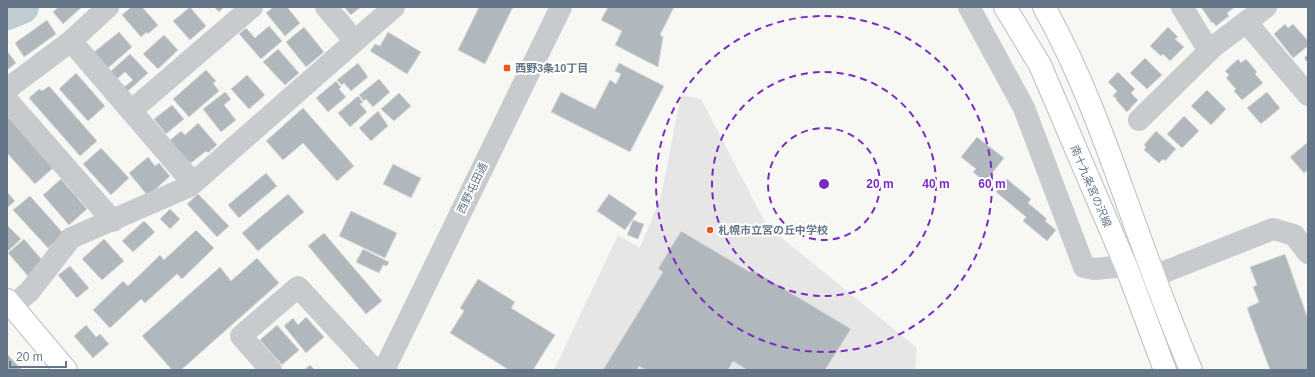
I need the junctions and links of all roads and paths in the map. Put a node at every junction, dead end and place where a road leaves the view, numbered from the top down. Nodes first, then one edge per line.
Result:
1 (108, 7) edge
2 (252, 7) edge
3 (326, 7) edge
4 (394, 7) edge
5 (561, 7) edge
6 (969, 7) edge
7 (1005, 7) edge
8 (1044, 7) edge
9 (1182, 7) edge
10 (1266, 7) edge
11 (1246, 22) junction
12 (71, 41) junction
13 (355, 41) junction
14 (1209, 51) junction
15 (7, 89) edge
16 (1308, 96) edge
17 (7, 100) edge
18 (131, 111) junction
19 (1139, 120) dead end
20 (193, 183) junction
21 (113, 221) junction
22 (1308, 253) edge
23 (1126, 266) junction
24 (1154, 276) junction
25 (9, 303) edge
26 (66, 370) edge
27 (272, 370) edge
28 (375, 370) edge
29 (384, 370) edge
30 (1165, 370) edge
31 (1191, 370) edge

1 - 12 street
2 - 18 street
3 - 13 street
4 - 13 street
5 - 29 street, 西野屯田通
6 - 23 street
7 - 23 main road, 南十九条宮の沢線
8 - 24 main road
9 - 14 street
10 - 11 street
11 - 14 street
11 - 16 street
12 - 15 street
12 - 18 street
13 - 20 street
14 - 19 street
17 - 21 street
18 - 20 street
20 - 21 street
21 - 25 street
22 - 24 street
23 - 30 main road, 南十九条宮の沢線
24 - 31 main road
25 - 26 main road
27 - 28 street

